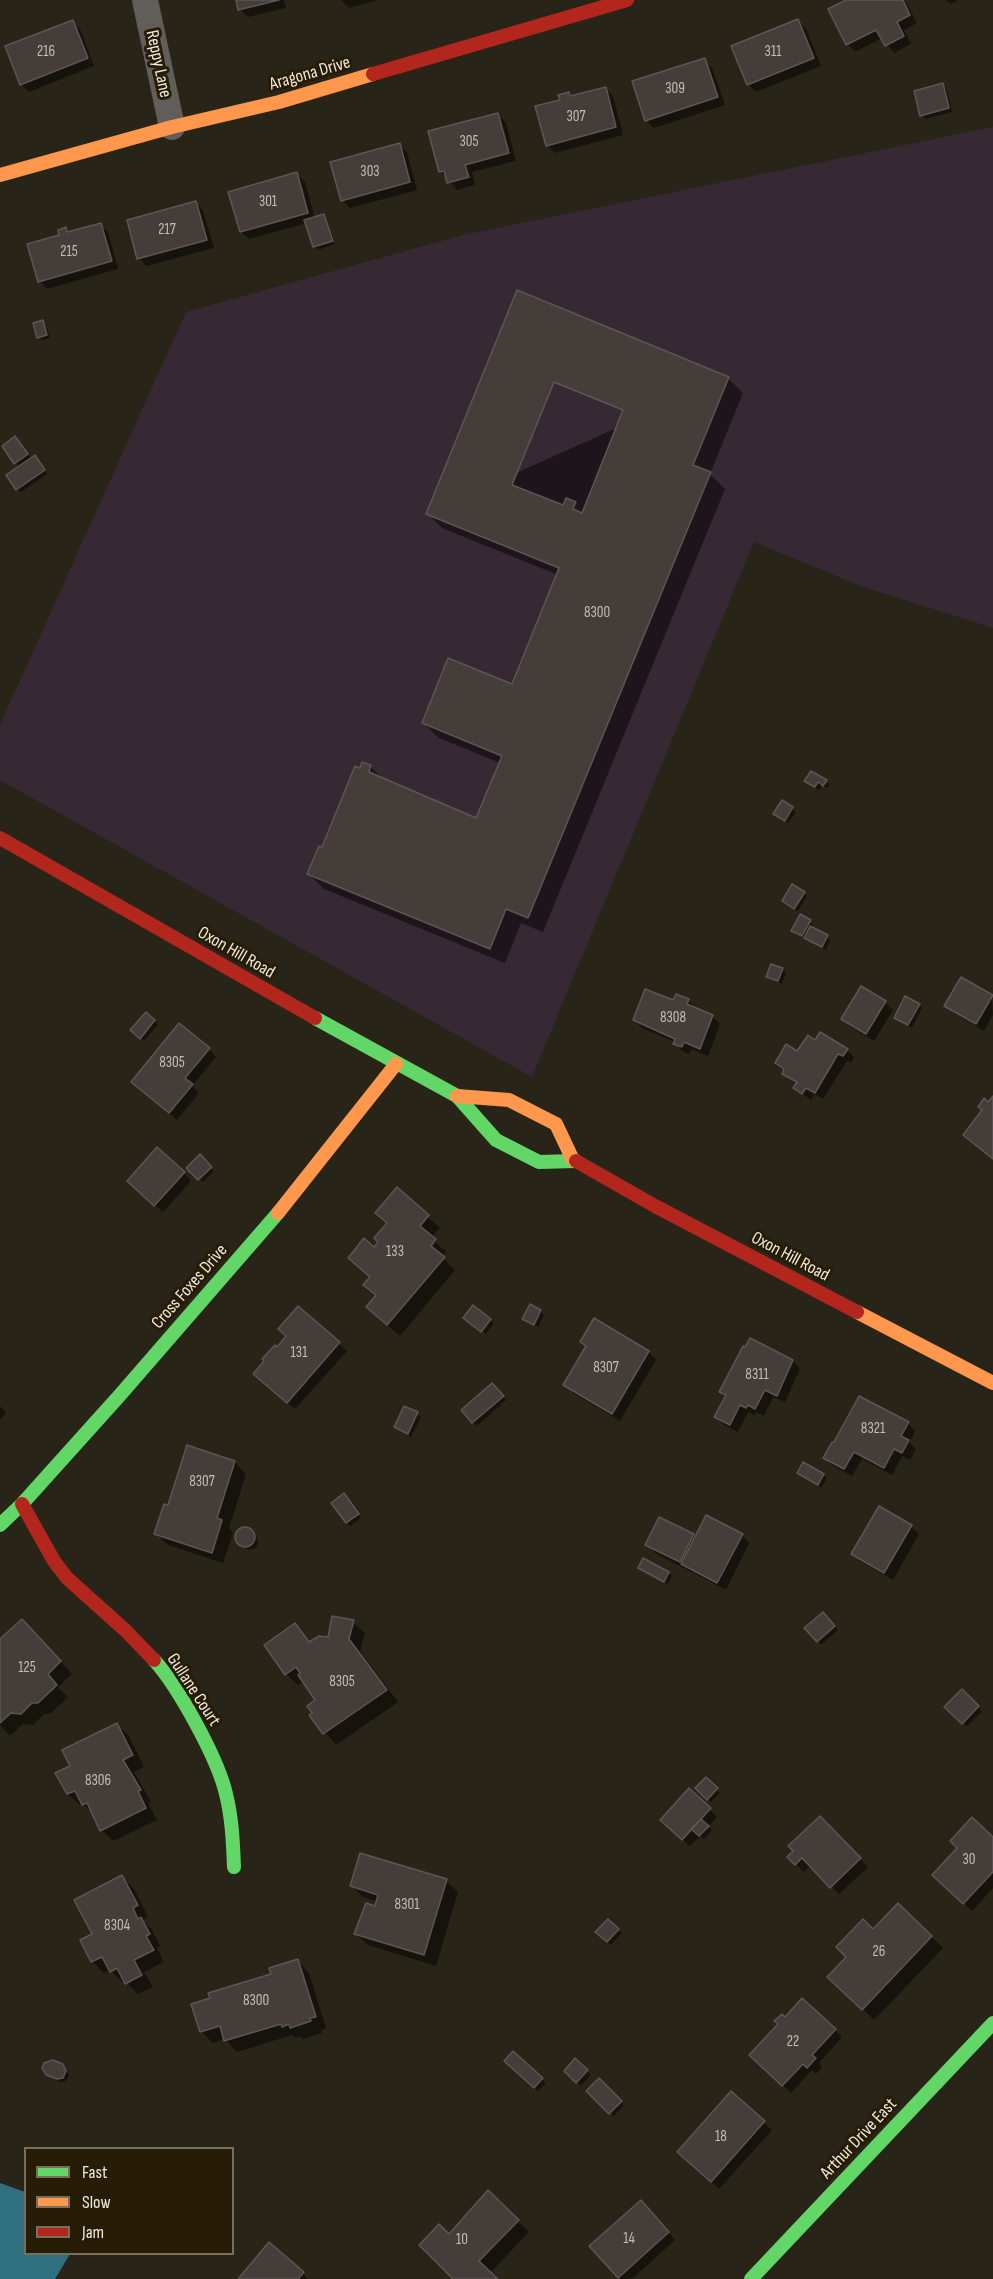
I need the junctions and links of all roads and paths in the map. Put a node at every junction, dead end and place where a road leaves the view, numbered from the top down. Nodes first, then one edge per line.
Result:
1 (145, 0) edge
2 (627, 0) edge
3 (172, 127) junction
4 (0, 175) edge
5 (0, 838) edge
6 (396, 1064) junction
7 (456, 1096) junction
8 (573, 1160) junction
9 (993, 1383) edge
10 (22, 1503) junction
11 (0, 1525) edge
12 (234, 1867) dead end
13 (993, 2023) edge
14 (751, 2279) edge

1 - 3 street, Reppy Lane
2 - 3 street, Aragona Drive
3 - 4 street, Aragona Drive
5 - 6 street, Oxon Hill Road
6 - 7 street, Oxon Hill Road
6 - 10 street, Cross Foxes Drive
7 - 8 street, Oxon Hill Road
7 - 8 street, Oxon Hill Road
8 - 9 street, Oxon Hill Road
10 - 11 street, Cross Foxes Drive
10 - 12 street, Gullane Court
13 - 14 street, Arthur Drive East

